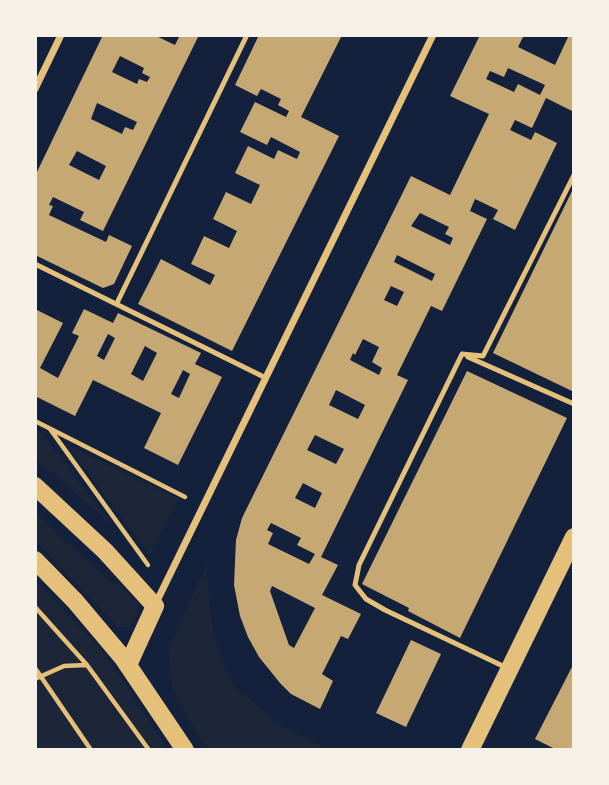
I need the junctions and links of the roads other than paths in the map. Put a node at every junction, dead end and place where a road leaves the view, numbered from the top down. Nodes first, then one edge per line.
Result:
1 (61, 35) edge
2 (247, 35) edge
3 (432, 35) edge
4 (35, 89) edge
5 (574, 175) edge
6 (35, 264) edge
7 (117, 303) junction
8 (462, 354) junction
9 (266, 378) junction
10 (574, 404) edge
11 (35, 486) edge
12 (574, 537) edge
13 (35, 560) edge
14 (155, 606) junction
15 (128, 665) junction
16 (509, 669) junction
17 (185, 750) edge
18 (470, 750) edge

1 - 4 street
2 - 7 lane
3 - 9 street
5 - 8 lane
6 - 7 lane
7 - 9 lane
8 - 10 lane
8 - 16 lane
9 - 14 street
11 - 14 main road
12 - 16 main road
13 - 15 main road
14 - 15 main road
15 - 17 main road
16 - 18 main road

